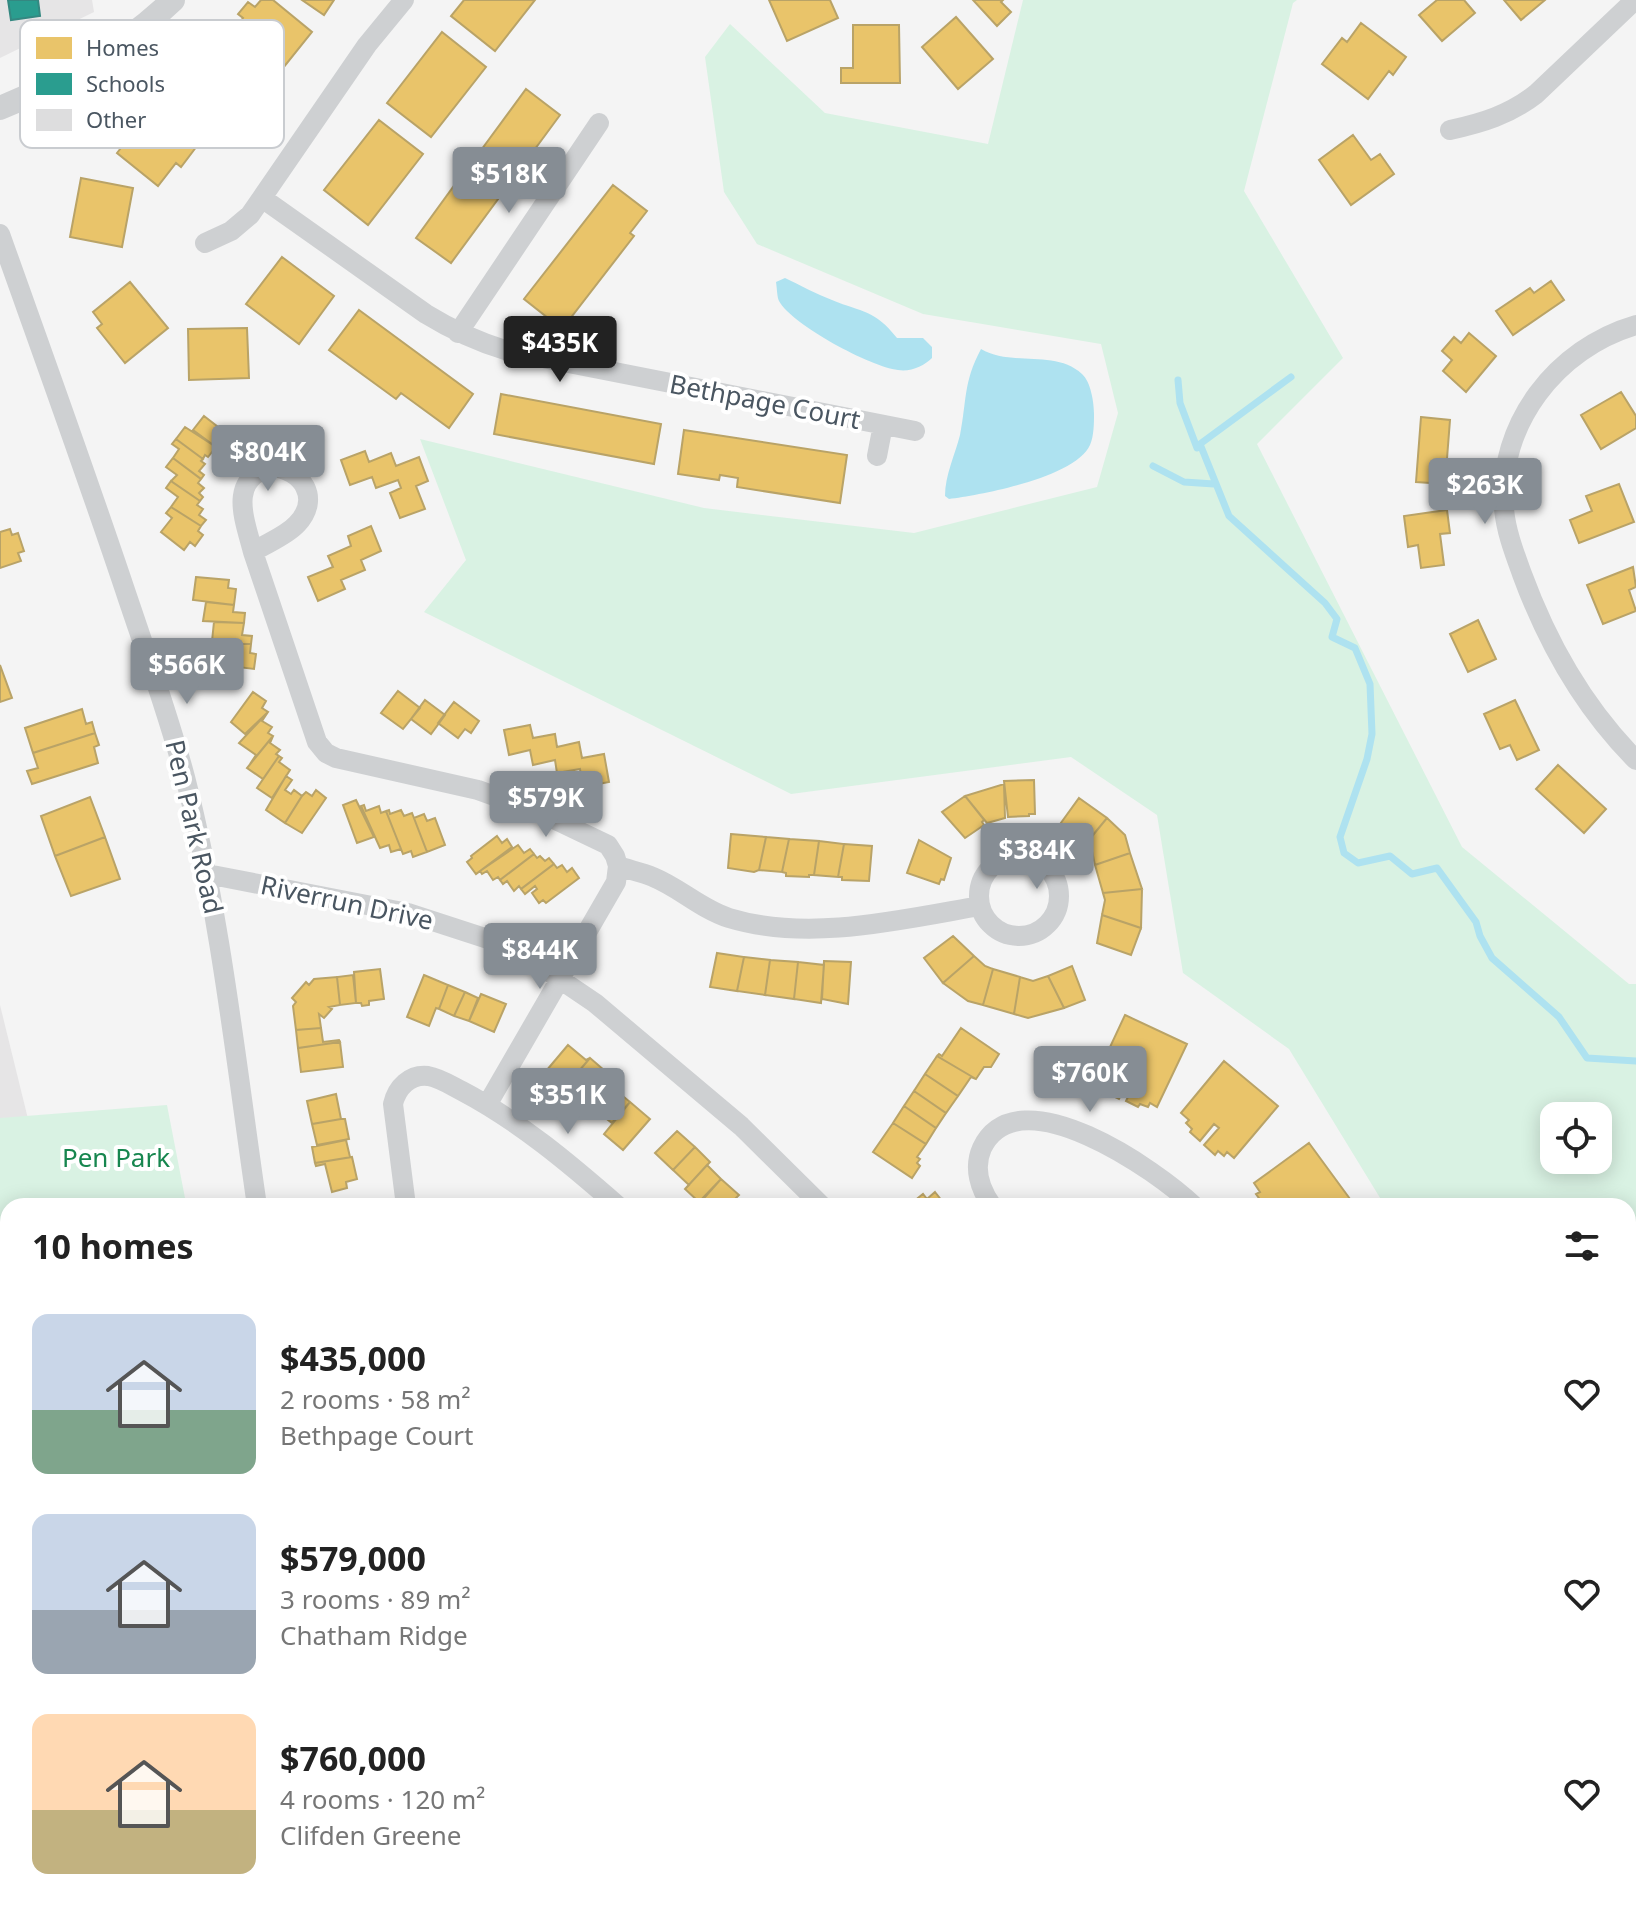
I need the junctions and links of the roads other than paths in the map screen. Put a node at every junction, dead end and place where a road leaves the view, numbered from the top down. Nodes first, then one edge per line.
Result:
1 (173, 0) edge
2 (404, 0) edge
3 (1635, 0) edge
4 (152, 20) edge
5 (20, 99) edge
6 (0, 108) edge
7 (599, 123) dead end
8 (1450, 130) dead end
9 (262, 198) junction
10 (0, 234) edge
11 (205, 243) dead end
12 (1636, 325) edge
13 (458, 333) junction
14 (883, 425) junction
15 (915, 431) dead end
16 (877, 456) dead end
17 (253, 552) dead end
18 (1636, 760) edge
19 (618, 866) junction
20 (207, 874) junction
21 (980, 906) junction
22 (559, 977) junction
23 (487, 1105) junction
24 (256, 1198) edge
25 (405, 1198) edge
26 (609, 1198) edge
27 (814, 1198) edge
28 (986, 1198) edge
29 (1184, 1198) edge

1 - 4 street
2 - 9 street
3 - 8 street
5 - 6 street
7 - 13 street
9 - 11 street
9 - 13 street, Bethpage Court
10 - 20 street, Pen Park Road
12 - 18 street
13 - 14 street, Bethpage Court
14 - 15 street, Bethpage Court
14 - 16 street, Bethpage Court
17 - 19 street
19 - 21 street
19 - 22 street
20 - 22 street, Riverrun Drive
20 - 24 street, Pen Park Road
21 - 21 street
22 - 23 street
22 - 27 street, Riverrun Drive
23 - 25 street
23 - 26 street
28 - 29 street

